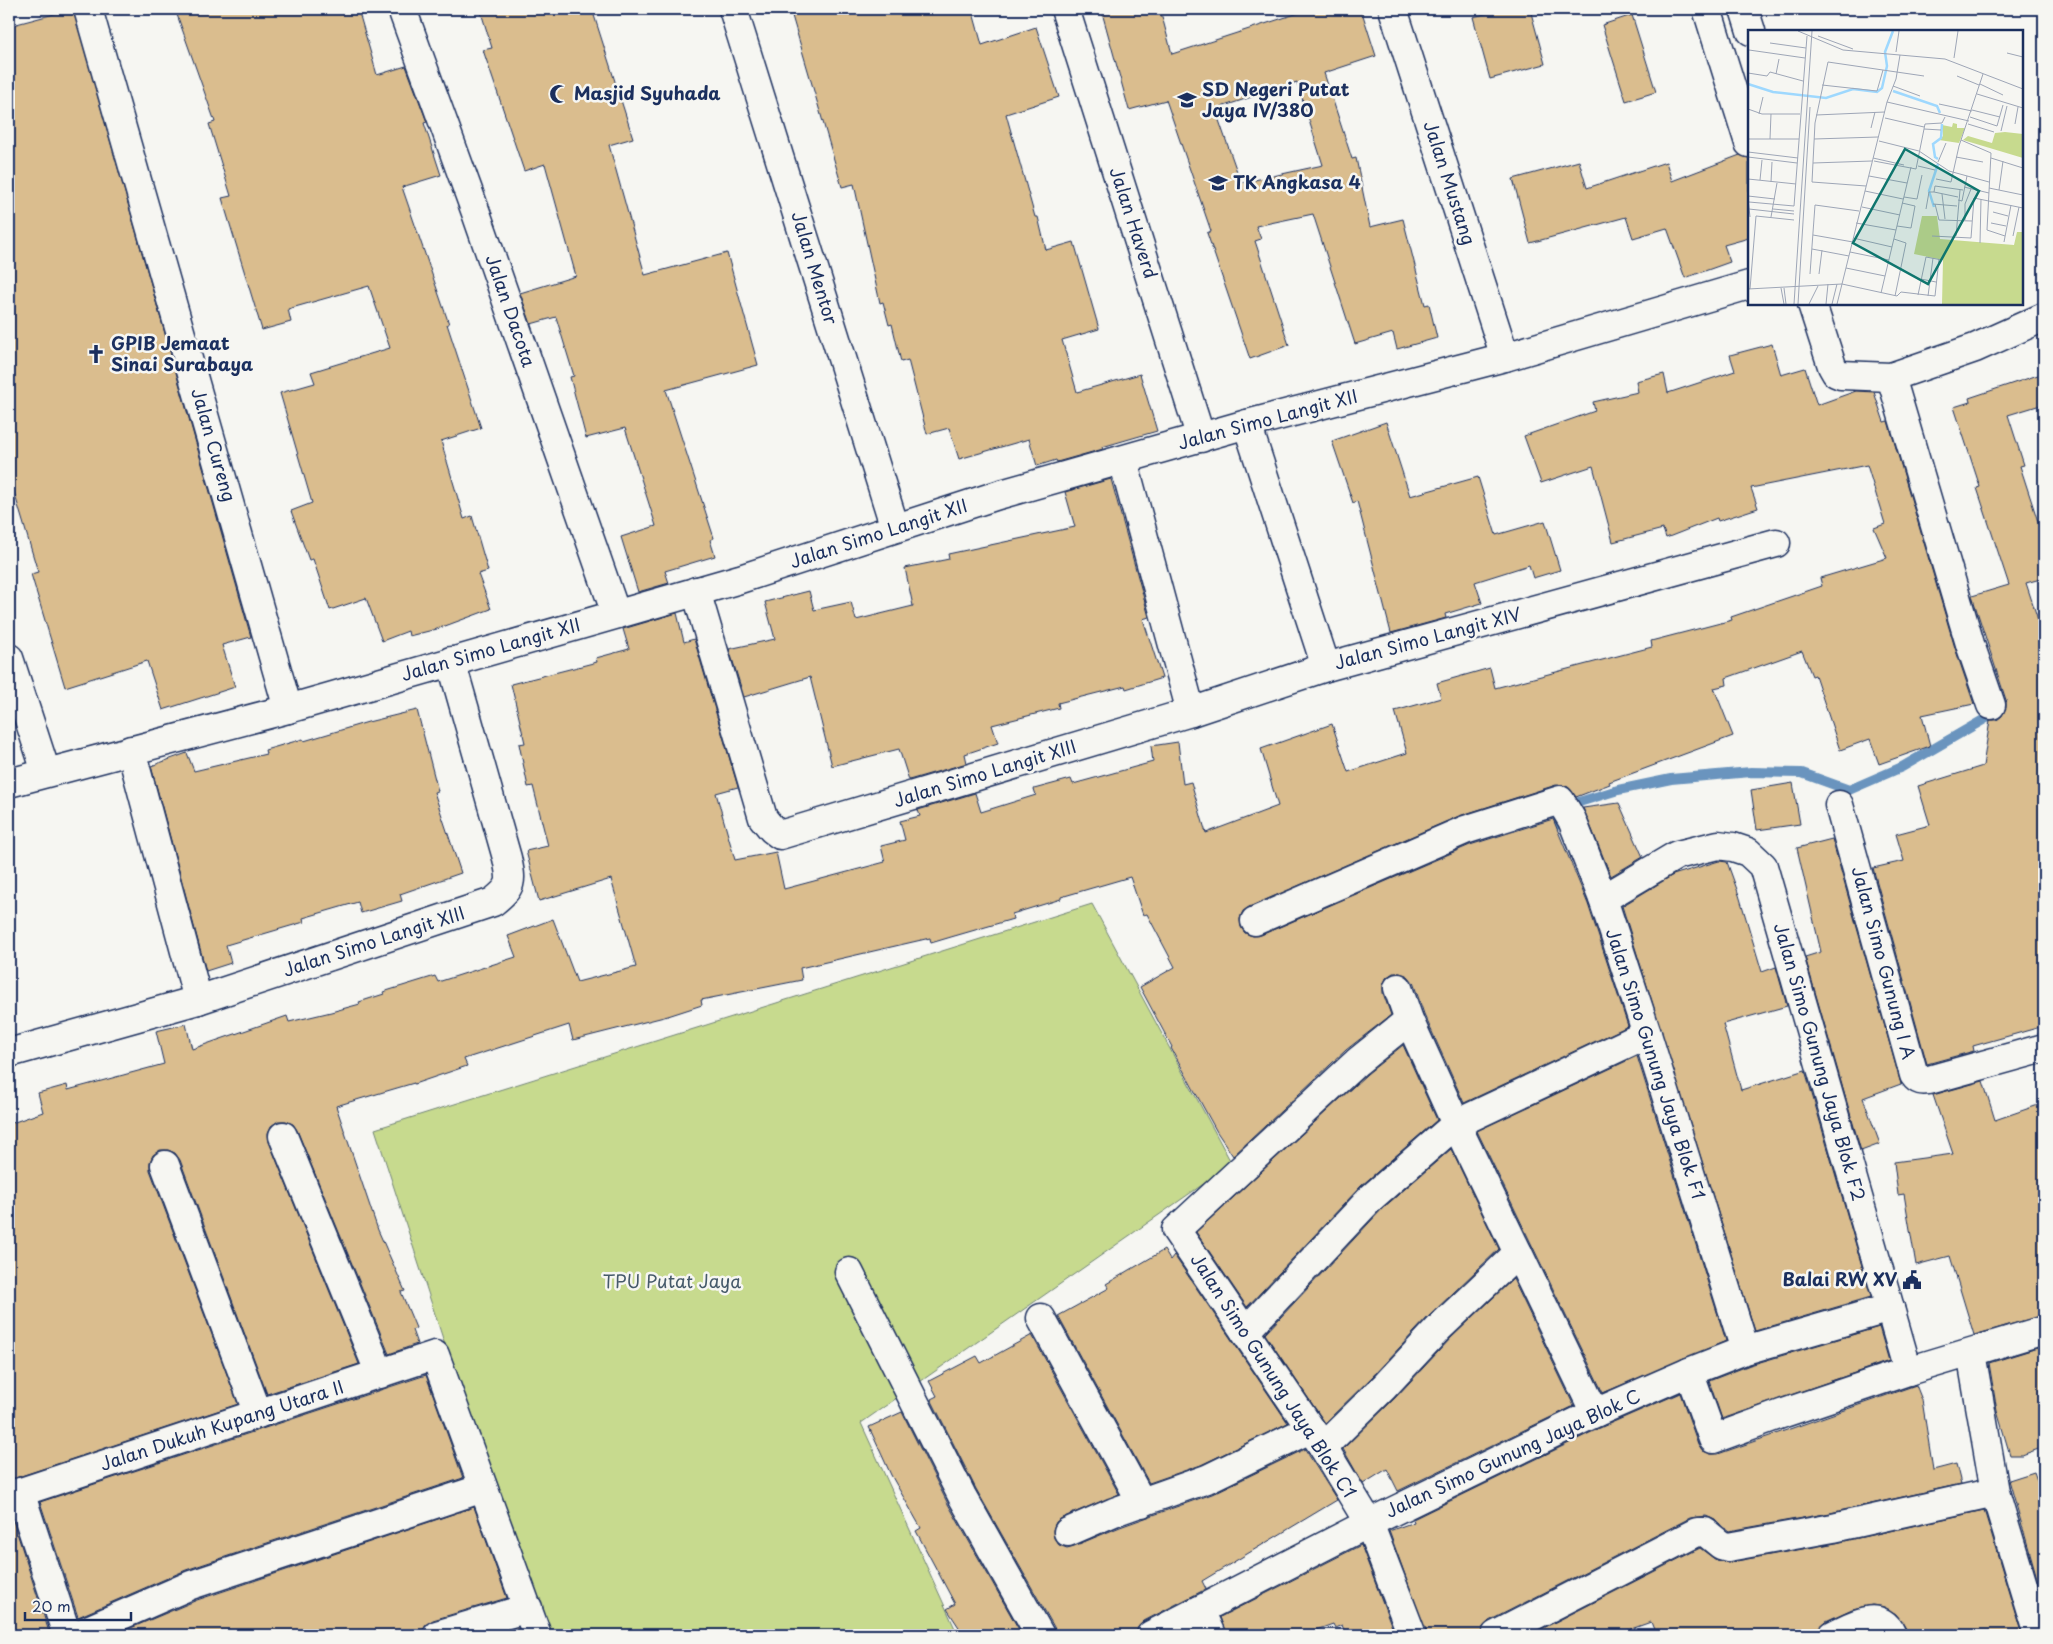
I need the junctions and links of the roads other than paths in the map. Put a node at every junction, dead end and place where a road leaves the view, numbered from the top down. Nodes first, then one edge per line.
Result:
1 (88, 9) edge
2 (402, 9) edge
3 (733, 9) edge
4 (1065, 9) edge
5 (1393, 9) edge
6 (1707, 9) edge
7 (1744, 9) edge
8 (1751, 30) edge
9 (1748, 140) edge
10 (1748, 286) edge
11 (1812, 305) edge
12 (2044, 317) edge
13 (1505, 358) junction
14 (1891, 377) junction
15 (1247, 424) junction
16 (1200, 438) junction
17 (1123, 460) junction
18 (895, 528) junction
19 (1776, 543) dead end
20 (696, 591) junction
21 (616, 614) junction
22 (9, 658) edge
23 (451, 661) junction
24 (1326, 668) junction
25 (1991, 705) dead end
26 (288, 709) junction
27 (1191, 712) junction
28 (131, 750) junction
29 (46, 772) junction
30 (9, 782) edge
31 (1839, 805) dead end
32 (1603, 899) junction
33 (1255, 921) dead end
34 (1398, 988) dead end
35 (198, 1000) junction
36 (1410, 1020) junction
37 (1648, 1034) junction
38 (2044, 1048) edge
39 (9, 1053) edge
40 (1456, 1124) junction
41 (284, 1136) dead end
42 (165, 1165) dead end
43 (1518, 1253) junction
44 (849, 1272) dead end
45 (1890, 1308) junction
46 (1041, 1318) dead end
47 (2044, 1330) edge
48 (1245, 1332) junction
49 (1745, 1350) junction
50 (1971, 1353) junction
51 (1908, 1371) junction
52 (1689, 1372) junction
53 (380, 1374) junction
54 (1595, 1413) junction
55 (258, 1414) junction
56 (1317, 1438) junction
57 (483, 1488) junction
58 (1995, 1492) junction
59 (14, 1494) edge
60 (1142, 1503) junction
61 (1368, 1523) junction
62 (1068, 1532) dead end
63 (528, 1608) junction
64 (1200, 1610) junction
65 (67, 1635) edge
66 (76, 1635) edge
67 (437, 1635) edge
68 (538, 1635) edge
69 (1040, 1635) edge
70 (1151, 1635) edge
71 (1210, 1635) edge
72 (1412, 1635) edge
73 (1496, 1635) edge
74 (1833, 1635) edge
75 (1892, 1635) edge
76 (2038, 1635) edge

1 - 26 street, Jalan Cureng
2 - 21 street, Jalan Dacota
3 - 18 street, Jalan Mentor
4 - 16 street, Jalan Haverd
5 - 13 street, Jalan Mustang
6 - 9 street
7 - 8 street
10 - 13 street, Jalan Simo Langit XII
11 - 14 street
12 - 14 street
13 - 15 street, Jalan Simo Langit XII
14 - 25 street
15 - 16 street, Jalan Simo Langit XII
15 - 24 street, Jalan Simo Langit XIV
16 - 17 street, Jalan Simo Langit XII
17 - 18 street, Jalan Simo Langit XII
17 - 27 street
18 - 20 street, Jalan Simo Langit XII
19 - 24 street, Jalan Simo Langit XIV
20 - 21 street, Jalan Simo Langit XII
20 - 27 street, Jalan Simo Langit XIII
21 - 23 street, Jalan Simo Langit XII
22 - 29 street
23 - 26 street, Jalan Simo Langit XII
23 - 35 street, Jalan Simo Langit XIII
24 - 27 street
26 - 28 street, Jalan Simo Langit XII
28 - 29 street, Jalan Simo Langit XII
28 - 35 street
29 - 30 street, Jalan Simo Langit XII
31 - 38 street, Jalan Simo Gunung I A
32 - 33 street, Jalan Simo Gunung Jaya Blok F1
32 - 37 street, Jalan Simo Gunung Jaya Blok F1
32 - 45 street, Jalan Simo Gunung Jaya Blok F2
34 - 36 street
35 - 39 street, Jalan Simo Langit XIII
36 - 40 street
36 - 48 street, Jalan Simo Gunung Jaya Blok C1
37 - 40 street
37 - 49 street, Jalan Simo Gunung Jaya Blok F1
40 - 43 street
40 - 48 street
41 - 53 street
42 - 55 street
43 - 54 street
43 - 56 street
44 - 69 street
45 - 49 street, Jalan Simo Gunung Jaya Blok C
45 - 51 street, Jalan Simo Gunung Jaya Blok F2
46 - 60 street
47 - 50 street
48 - 56 street, Jalan Simo Gunung Jaya Blok C1
49 - 52 street, Jalan Simo Gunung Jaya Blok C
50 - 51 street
50 - 58 street
51 - 52 street
52 - 54 street, Jalan Simo Gunung Jaya Blok C
53 - 55 street, Jalan Dukuh Kupang Utara II
53 - 57 street, Jalan Dukuh Kupang Utara II
54 - 61 street, Jalan Simo Gunung Jaya Blok C
55 - 59 street, Jalan Dukuh Kupang Utara II
56 - 60 street
56 - 61 street, Jalan Simo Gunung Jaya Blok C1
57 - 63 street
57 - 66 street
58 - 73 street
58 - 76 street
59 - 65 street
60 - 62 street
61 - 64 street, Jalan Simo Gunung Jaya Blok C
61 - 72 street, Jalan Simo Gunung Jaya Blok C1
63 - 67 street
63 - 68 street
64 - 70 street, Jalan Simo Gunung Jaya Blok C
64 - 71 street
74 - 75 street

